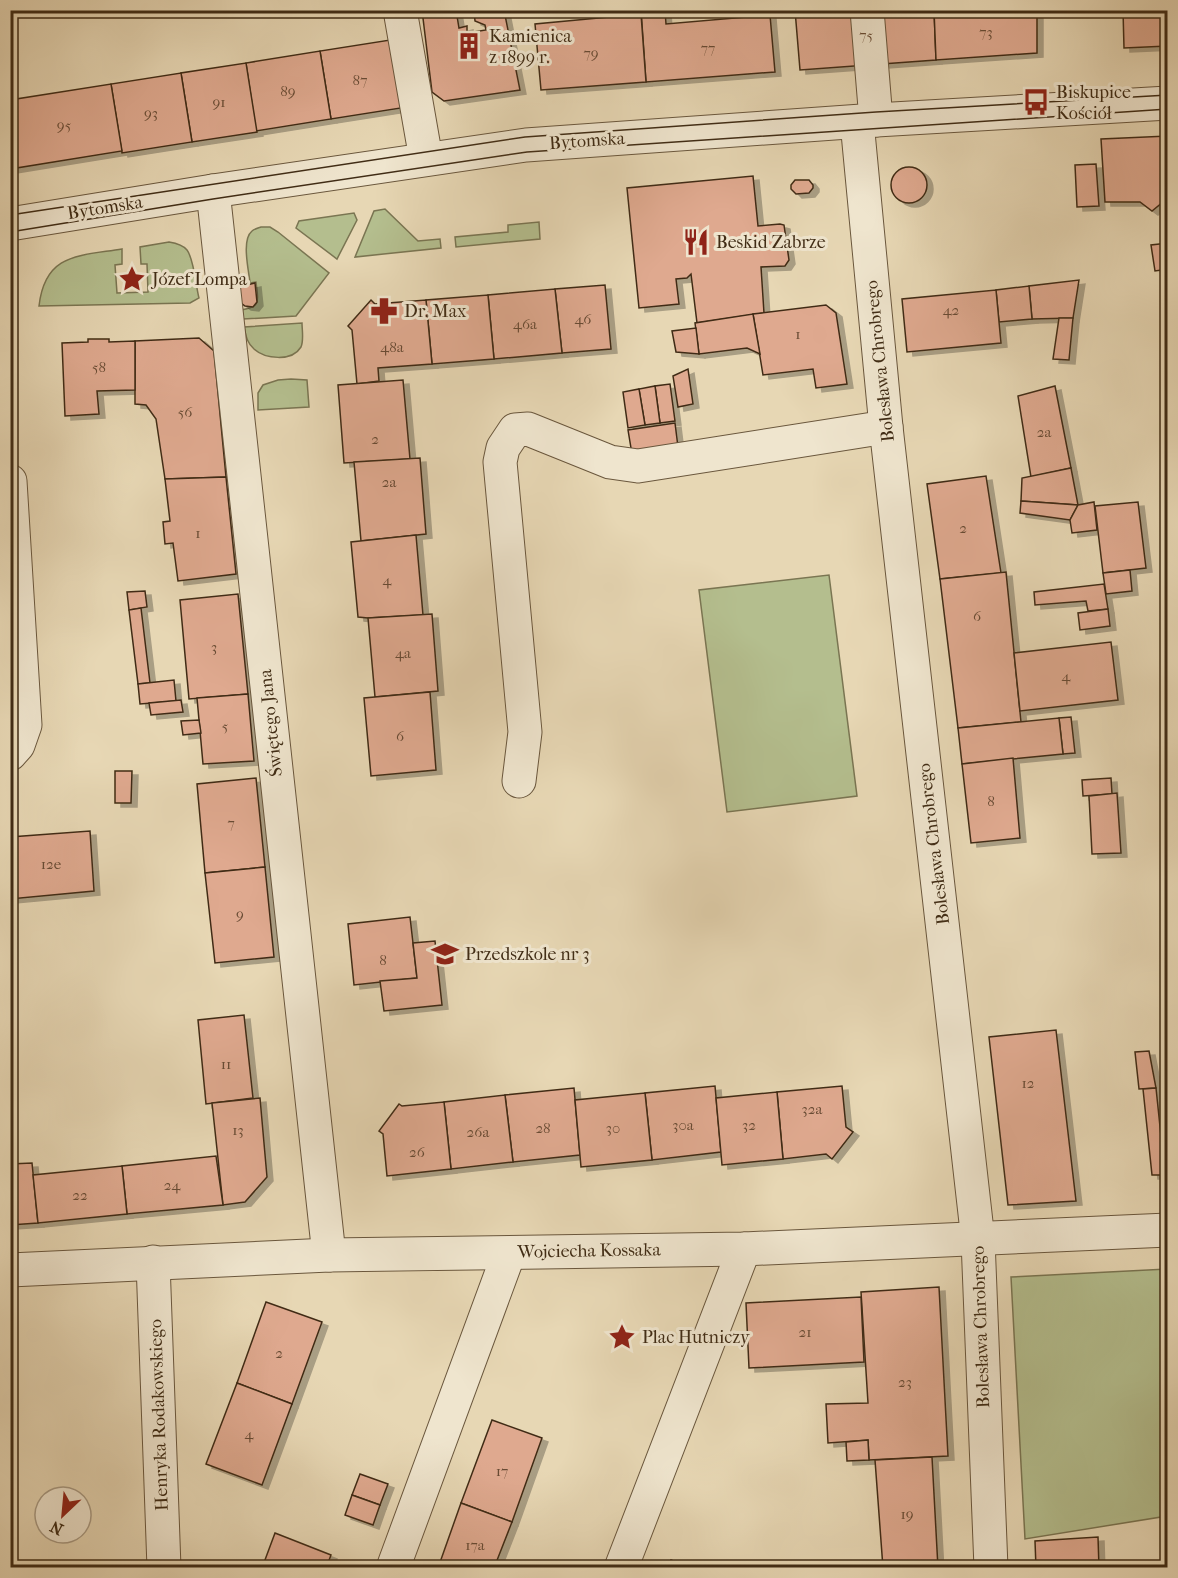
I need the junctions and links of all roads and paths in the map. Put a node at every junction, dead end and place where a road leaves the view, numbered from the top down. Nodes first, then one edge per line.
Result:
1 (400, 10) edge
2 (867, 10) edge
3 (1167, 103) edge
4 (866, 121) junction
5 (426, 159) junction
6 (213, 191) junction
7 (10, 224) edge
8 (886, 427) junction
9 (10, 481) edge
10 (10, 754) edge
11 (519, 781) dead end
12 (1167, 1230) edge
13 (978, 1240) junction
14 (744, 1249) junction
15 (509, 1253) junction
16 (329, 1255) junction
17 (153, 1262) junction
18 (10, 1270) edge
19 (164, 1568) edge
20 (393, 1568) edge
21 (621, 1568) edge
22 (991, 1568) edge

1 - 5 street
2 - 4 street, Bolesława Chrobrego
3 - 4 street, Bytomska
4 - 5 street, Bytomska
4 - 8 street, Bolesława Chrobrego
5 - 6 street, Bytomska
6 - 7 street, Bytomska
6 - 16 street, Świętego Jana
8 - 11 street
8 - 13 street, Bolesława Chrobrego
9 - 10 street
12 - 13 street, Wojciecha Kossaka
13 - 14 street, Wojciecha Kossaka
13 - 22 street, Bolesława Chrobrego
14 - 15 street, Wojciecha Kossaka
14 - 21 street
15 - 16 street, Wojciecha Kossaka
15 - 20 street
16 - 17 street, Wojciecha Kossaka
17 - 18 street, Wojciecha Kossaka
17 - 19 street, Henryka Rodakowskiego

